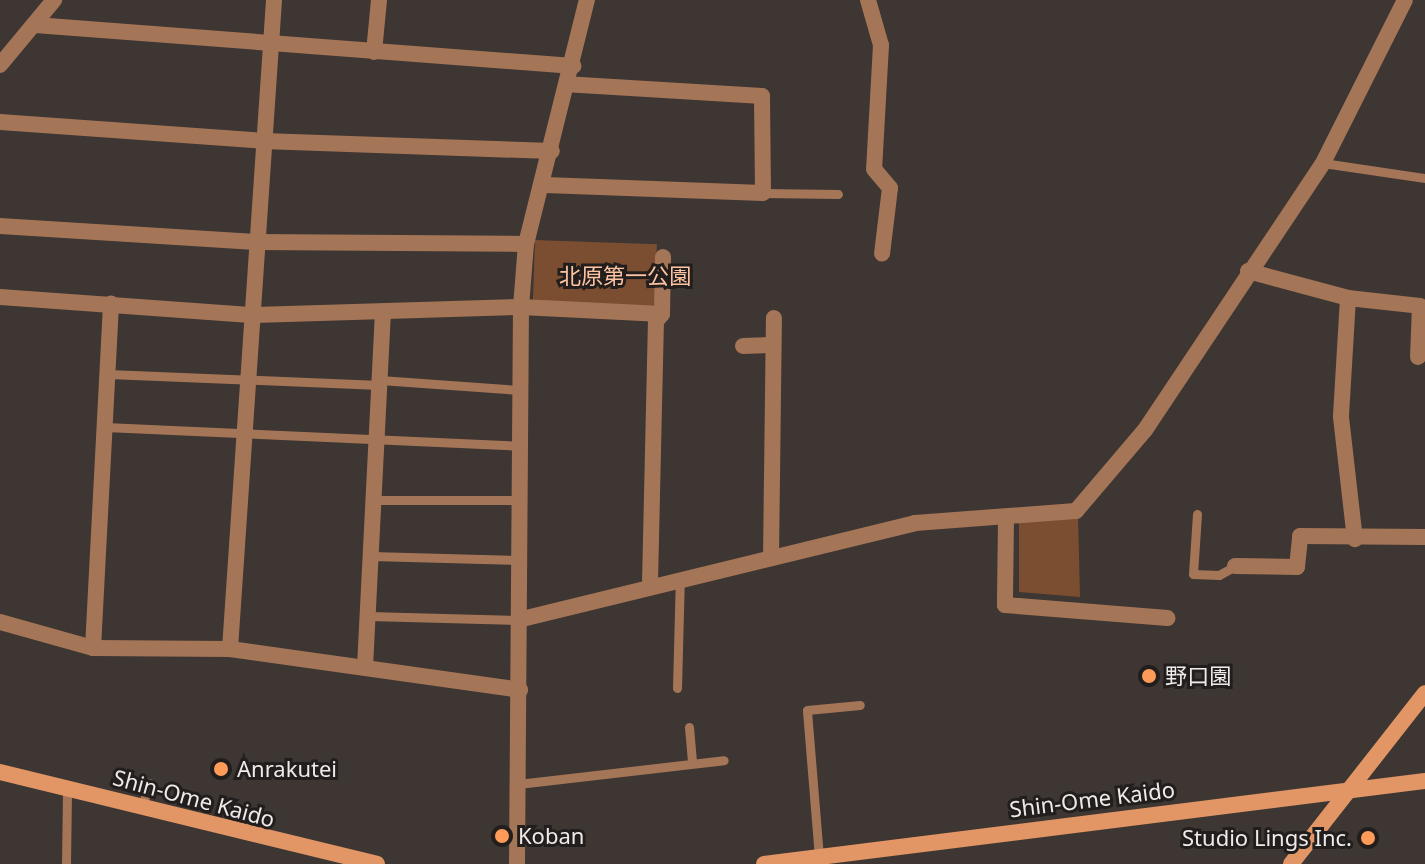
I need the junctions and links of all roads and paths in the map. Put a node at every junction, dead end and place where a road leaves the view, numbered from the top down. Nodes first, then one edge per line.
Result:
1 (54, 0) edge
2 (274, 0) edge
3 (379, 0) edge
4 (587, 0) edge
5 (868, 0) edge
6 (1405, 0) edge
7 (35, 25) junction
8 (271, 46) junction
9 (374, 52) junction
10 (0, 65) edge
11 (573, 66) junction
12 (568, 84) junction
13 (0, 122) edge
14 (263, 141) junction
15 (552, 151) junction
16 (1323, 163) junction
17 (1425, 178) edge
18 (545, 185) junction
19 (763, 193) junction
20 (838, 194) dead end
21 (0, 226) edge
22 (255, 242) junction
23 (526, 244) junction
24 (882, 254) dead end
25 (663, 257) dead end
26 (1248, 271) junction
27 (0, 297) edge
28 (1348, 298) junction
29 (111, 303) junction
30 (521, 307) junction
31 (383, 311) junction
32 (662, 314) junction
33 (250, 315) junction
34 (774, 318) dead end
35 (773, 345) junction
36 (743, 346) dead end
37 (1418, 357) dead end
38 (108, 374) junction
39 (246, 379) junction
40 (380, 383) junction
41 (520, 390) junction
42 (105, 427) junction
43 (243, 433) junction
44 (377, 440) junction
45 (519, 446) junction
46 (373, 500) junction
47 (519, 500) junction
48 (1197, 514) dead end
49 (1006, 518) junction
50 (1425, 537) edge
51 (1355, 539) junction
52 (371, 556) junction
53 (771, 558) junction
54 (518, 560) junction
55 (1235, 566) joint
56 (680, 577) junction
57 (650, 583) junction
58 (368, 616) junction
59 (1167, 618) dead end
60 (518, 620) junction
61 (0, 622) edge
62 (93, 648) junction
63 (230, 649) junction
64 (365, 667) junction
65 (677, 688) dead end
66 (520, 690) junction
67 (1425, 693) edge
68 (860, 705) dead end
69 (689, 727) dead end
70 (724, 760) dead end
71 (692, 763) junction
72 (0, 772) edge
73 (1425, 781) edge
74 (149, 783) dead end
75 (518, 784) junction
76 (67, 788) junction
77 (1350, 789) junction
78 (142, 807) junction
79 (819, 857) junction
80 (66, 864) edge
81 (377, 864) edge
82 (517, 864) edge
83 (764, 864) edge
84 (1291, 864) edge

1 - 7 street
2 - 8 street
3 - 9 street
4 - 11 street
5 - 24 street
6 - 16 street
7 - 8 street
7 - 10 street
8 - 9 street
8 - 14 street
9 - 11 street
11 - 12 street
12 - 15 street
12 - 19 street
13 - 14 street
14 - 15 street
14 - 22 street
15 - 18 street
16 - 17 lane
16 - 26 street
18 - 19 street
18 - 23 street
19 - 20 lane
21 - 22 street
22 - 23 street
22 - 33 street
23 - 30 street
25 - 32 street
26 - 28 street
26 - 49 street
27 - 29 street
28 - 37 street
28 - 51 street
29 - 33 street
29 - 38 street
30 - 31 street
30 - 32 street
30 - 41 street
31 - 33 street
31 - 40 street
32 - 57 street
33 - 39 street
34 - 35 street
35 - 36 street
35 - 53 street
38 - 39 lane
38 - 42 street
39 - 40 lane
39 - 43 street
40 - 41 lane
40 - 44 street
41 - 45 street
42 - 43 lane
42 - 62 street
43 - 44 lane
43 - 63 street
44 - 45 lane
44 - 46 street
45 - 47 street
46 - 47 lane
46 - 52 street
47 - 54 street
48 - 55 lane
49 - 53 street
49 - 59 street
50 - 51 street
51 - 55 street
52 - 54 lane
52 - 58 street
53 - 56 street
54 - 60 street
56 - 57 street
56 - 65 lane
57 - 60 street
58 - 60 lane
58 - 64 street
60 - 66 street
61 - 62 street
62 - 63 street
63 - 64 street
64 - 66 street
66 - 75 street
67 - 77 main road
68 - 79 lane
69 - 71 lane
70 - 71 lane
71 - 75 lane
72 - 76 main road, Shin-Ome Kaido
73 - 77 main road, Shin-Ome Kaido
74 - 78 lane
75 - 82 street
76 - 78 main road, Shin-Ome Kaido
76 - 80 lane
77 - 79 main road, Shin-Ome Kaido
77 - 84 main road
78 - 81 main road, Shin-Ome Kaido
79 - 83 main road, Shin-Ome Kaido

